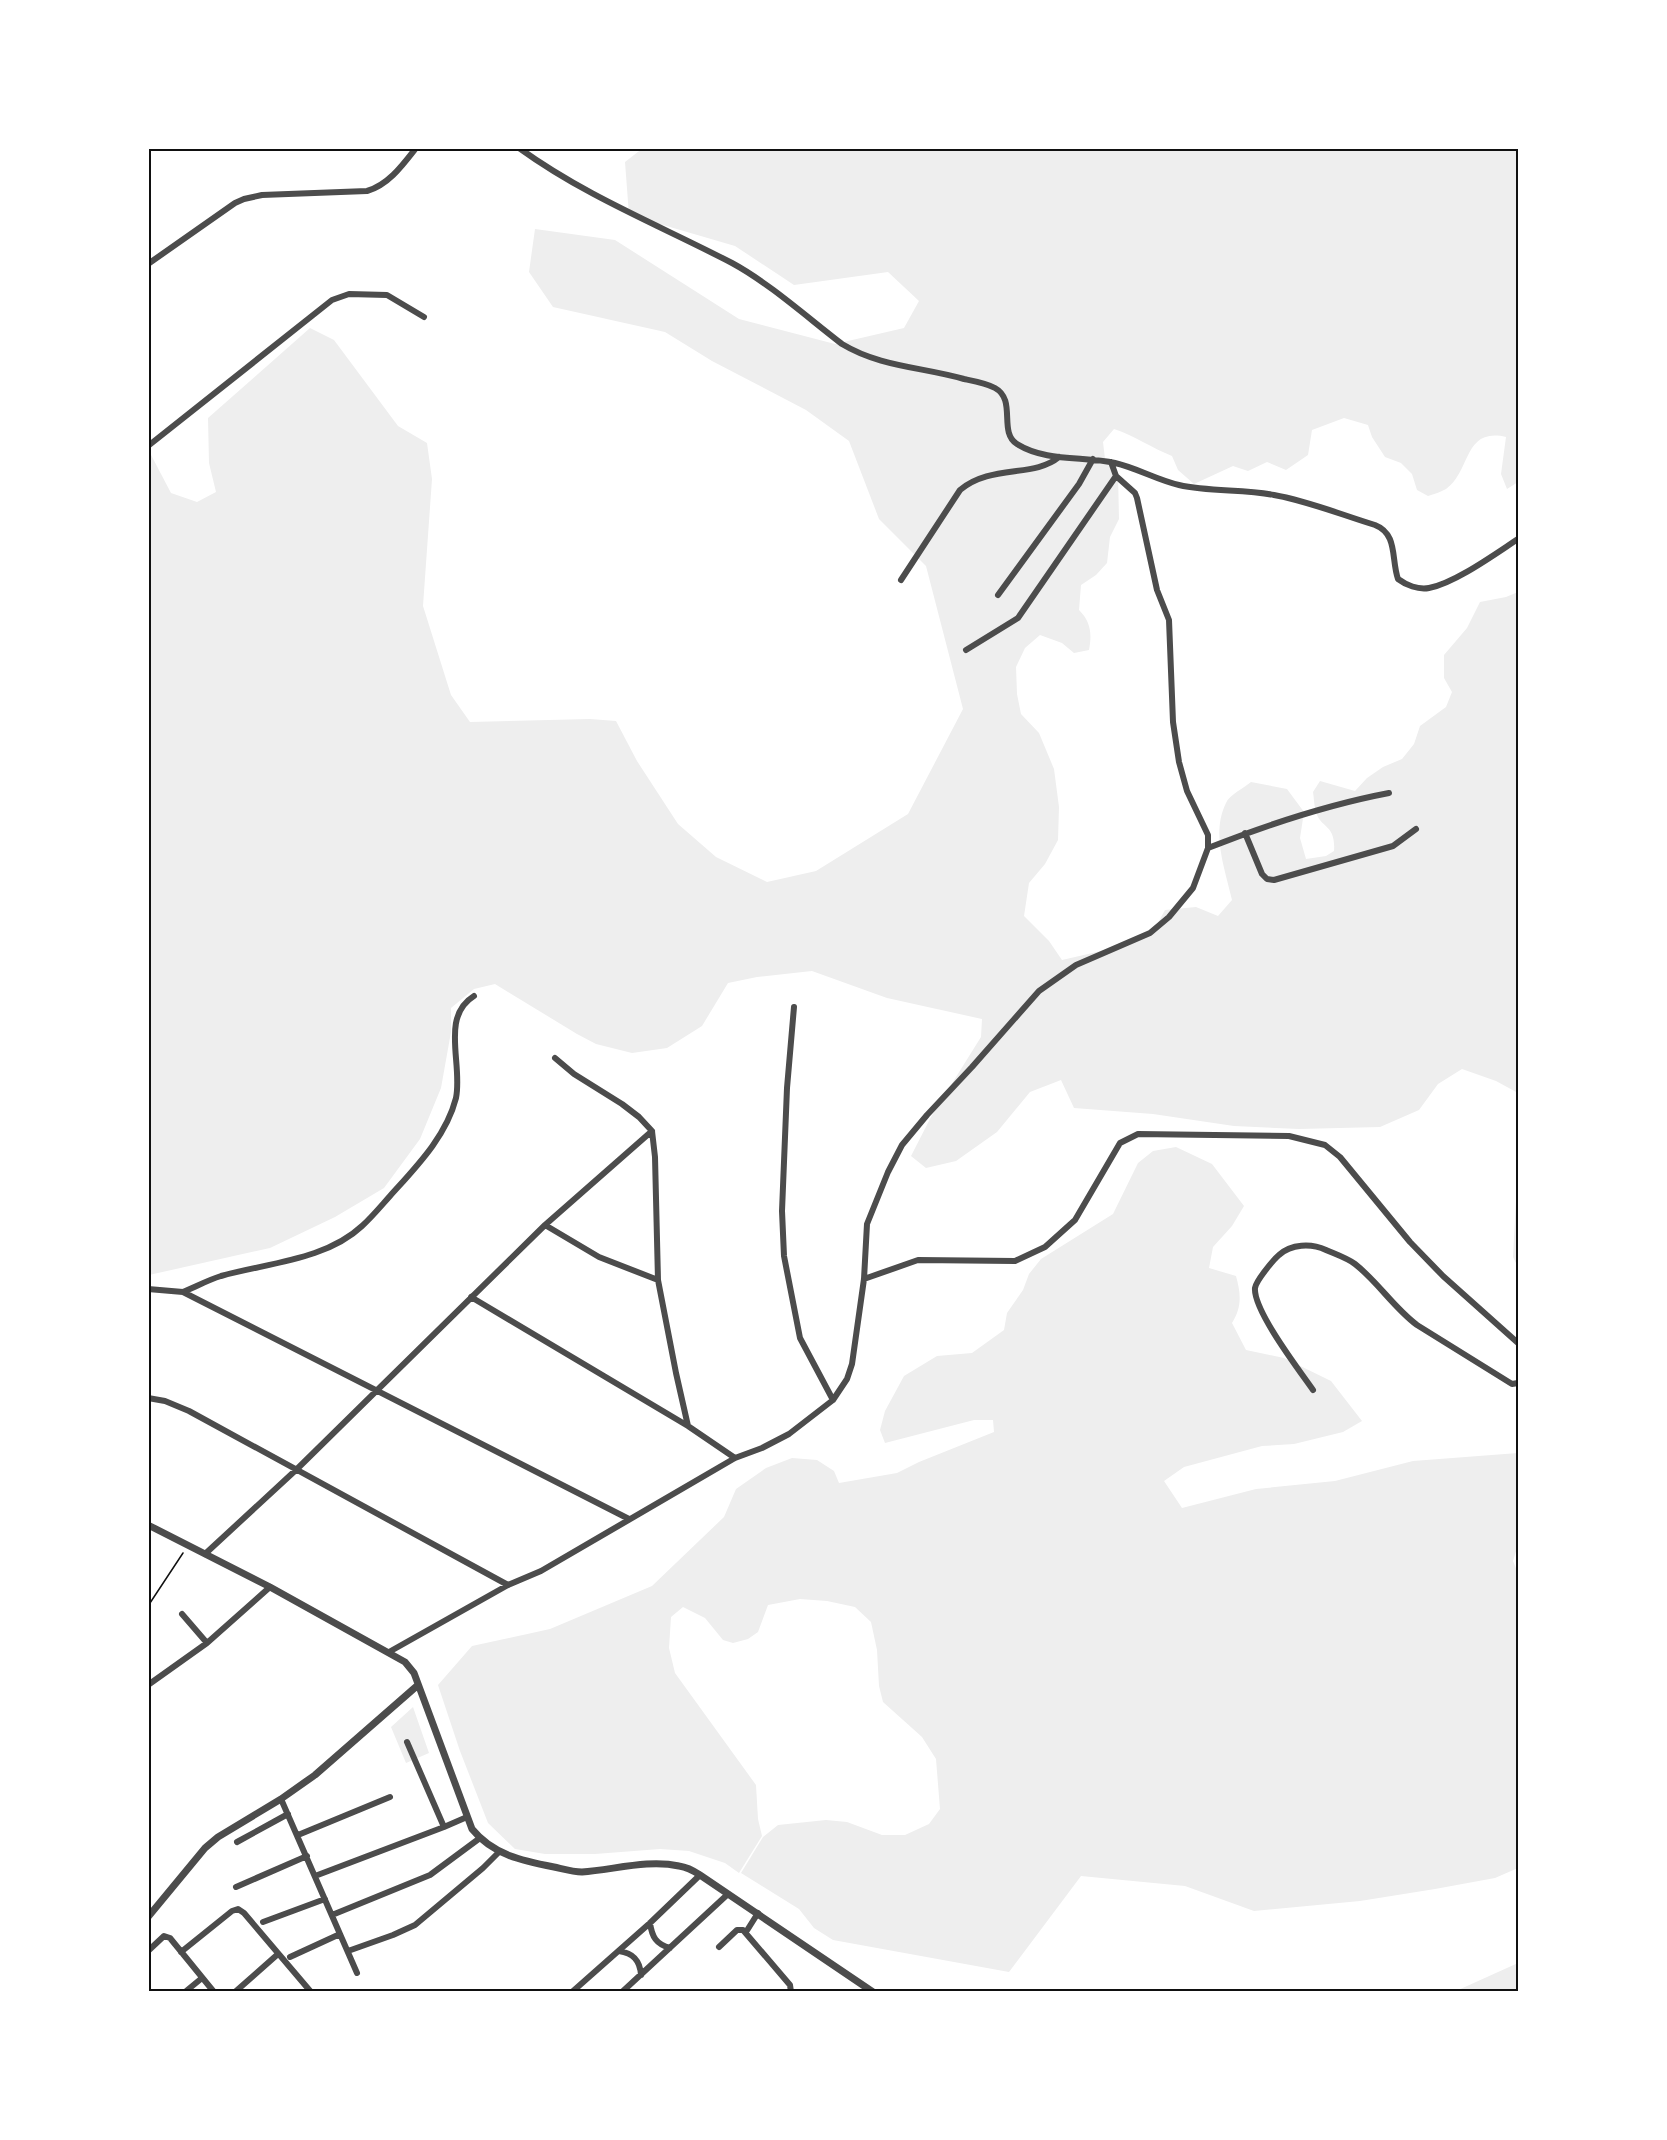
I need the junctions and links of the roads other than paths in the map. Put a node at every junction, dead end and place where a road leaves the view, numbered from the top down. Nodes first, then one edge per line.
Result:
1 (416, 148) edge
2 (519, 148) edge
3 (148, 264) edge
4 (424, 317) dead end
5 (148, 446) edge
6 (1059, 458) junction
7 (1093, 459) junction
8 (1111, 462) junction
9 (1116, 476) junction
10 (1518, 539) edge
11 (901, 580) dead end
12 (999, 595) dead end
13 (966, 650) dead end
14 (1389, 793) dead end
15 (1416, 829) dead end
16 (1245, 833) junction
17 (1208, 848) junction
18 (474, 996) dead end
19 (794, 1007) dead end
20 (555, 1058) dead end
21 (652, 1131) junction
22 (545, 1225) junction
23 (864, 1279) junction
24 (658, 1280) junction
25 (148, 1289) edge
26 (183, 1292) junction
27 (471, 1297) junction
28 (1518, 1343) edge
29 (1518, 1383) edge
30 (376, 1390) junction
31 (1313, 1390) dead end
32 (148, 1398) edge
33 (832, 1400) junction
34 (688, 1426) junction
35 (735, 1458) junction
36 (297, 1469) junction
37 (629, 1519) junction
38 (148, 1525) edge
39 (205, 1554) junction
40 (508, 1585) junction
41 (270, 1587) junction
42 (182, 1614) dead end
43 (207, 1643) junction
44 (389, 1652) junction
45 (150, 1682) edge
46 (418, 1685) junction
47 (407, 1742) dead end
48 (390, 1797) dead end
49 (281, 1799) junction
50 (288, 1814) junction
51 (467, 1817) junction
52 (444, 1827) junction
53 (298, 1835) junction
54 (480, 1838) junction
55 (237, 1842) dead end
56 (499, 1852) junction
57 (306, 1856) junction
58 (700, 1875) junction
59 (315, 1876) junction
60 (236, 1887) dead end
61 (728, 1894) junction
62 (325, 1899) junction
63 (758, 1913) junction
64 (332, 1915) junction
65 (148, 1917) edge
66 (263, 1922) dead end
67 (650, 1923) junction
68 (746, 1932) junction
69 (340, 1934) junction
70 (719, 1947) dead end
71 (670, 1948) junction
72 (148, 1951) edge
73 (348, 1951) junction
74 (619, 1951) junction
75 (181, 1952) junction
76 (278, 1954) junction
77 (290, 1957) dead end
78 (357, 1972) dead end
79 (641, 1975) junction
80 (202, 1978) junction
81 (185, 1992) edge
82 (214, 1992) edge
83 (235, 1992) edge
84 (311, 1992) edge
85 (572, 1992) edge
86 (621, 1992) edge
87 (791, 1992) edge
88 (873, 1992) edge

1 - 3 street
2 - 6 street
4 - 5 street
6 - 7 street
6 - 11 street
7 - 8 street
7 - 12 street
8 - 9 street
8 - 10 street
9 - 13 street
9 - 17 street
14 - 16 street
15 - 16 street
16 - 17 street
17 - 23 street
18 - 26 street
19 - 33 street
20 - 21 street
21 - 22 street
21 - 24 street
22 - 24 street
22 - 27 street
23 - 28 street
23 - 33 street
24 - 34 street
25 - 26 street
26 - 30 street
27 - 30 street
27 - 34 street
29 - 31 street
30 - 36 street
30 - 37 street
32 - 36 street
33 - 35 street
34 - 35 street
35 - 37 street
36 - 39 street
36 - 40 street
37 - 40 street
38 - 39 street
39 - 41 street
40 - 44 street
41 - 43 street
41 - 44 street
42 - 43 street
43 - 45 street
44 - 46 street
46 - 49 street
46 - 51 street
47 - 52 street
48 - 53 street
49 - 50 street
49 - 65 street
50 - 53 street
50 - 55 street
51 - 52 street
51 - 54 street
52 - 59 street
53 - 57 street
54 - 56 street
54 - 64 street
56 - 58 street
56 - 73 street
57 - 59 street
57 - 60 street
58 - 61 street
58 - 67 street
59 - 62 street
61 - 63 street
61 - 71 street
62 - 64 street
62 - 66 street
63 - 68 street
63 - 88 street
64 - 69 street
67 - 71 street
67 - 74 street
68 - 70 street
68 - 87 street
69 - 73 street
69 - 77 street
71 - 79 street
72 - 75 street
73 - 78 street
74 - 79 street
74 - 85 street
75 - 76 street
75 - 80 street
76 - 83 street
76 - 84 street
79 - 86 street
80 - 81 street
80 - 82 street

